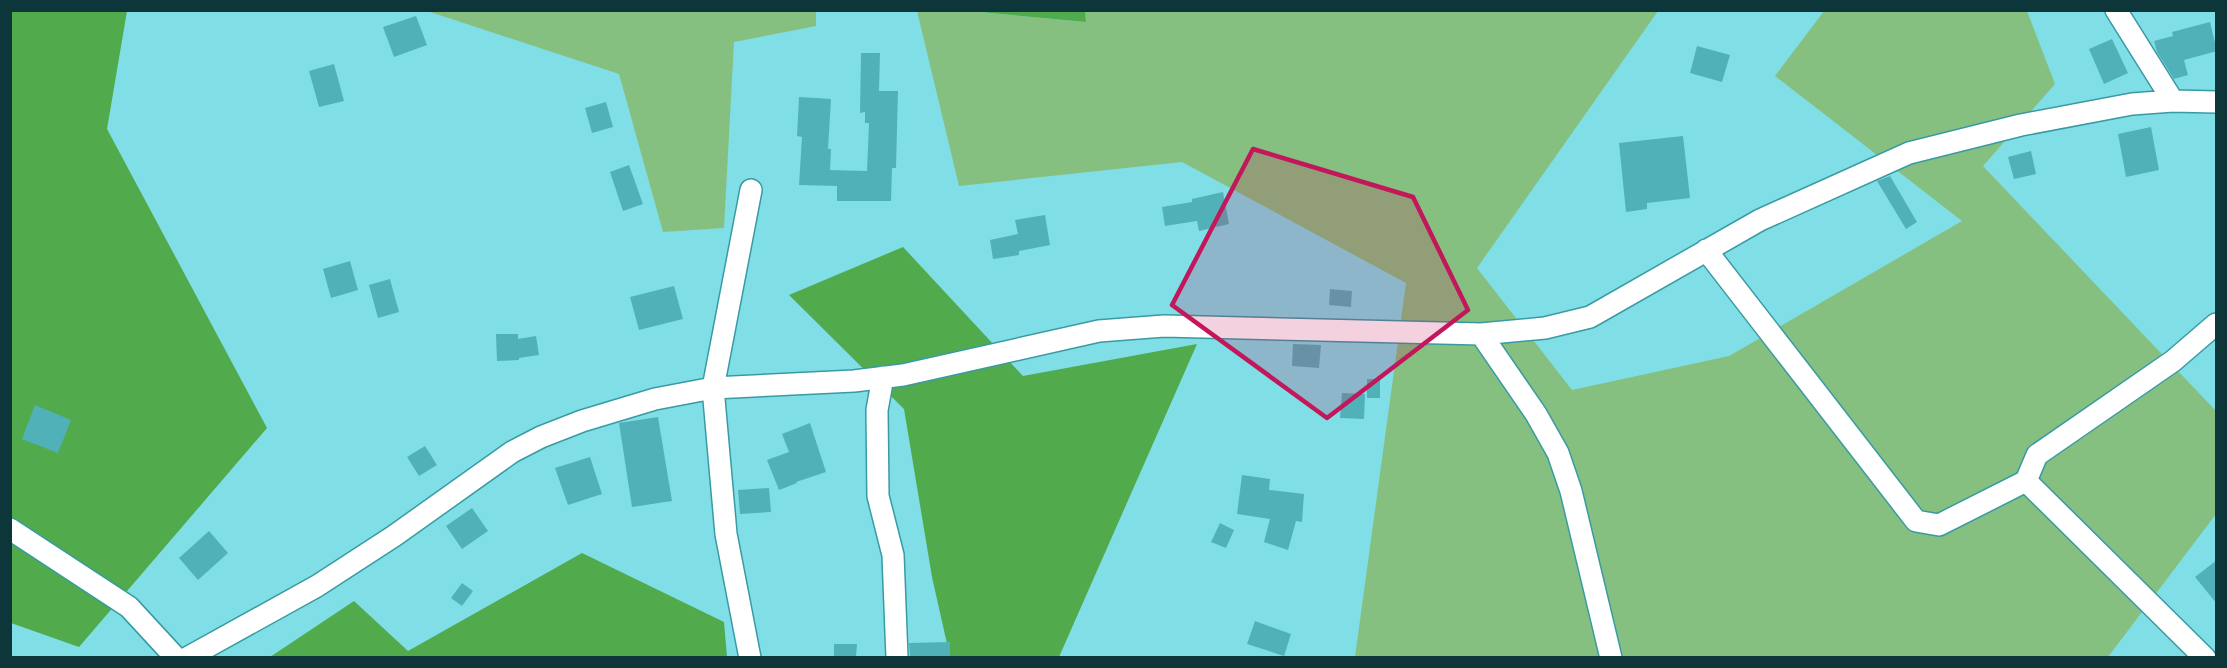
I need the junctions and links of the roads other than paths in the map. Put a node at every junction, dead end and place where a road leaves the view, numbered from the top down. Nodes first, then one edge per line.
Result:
1 (2116, 10) edge
2 (2173, 101) junction
3 (2217, 102) edge
4 (751, 190) dead end
5 (1706, 250) junction
6 (2217, 324) edge
7 (1481, 334) junction
8 (883, 377) junction
9 (713, 388) junction
10 (2026, 481) junction
11 (10, 528) edge
12 (176, 657) edge
13 (187, 657) edge
14 (750, 657) edge
15 (897, 657) edge
16 (1611, 657) edge
17 (2205, 657) edge

1 - 2 street
2 - 3 street
2 - 5 street
4 - 9 street
5 - 7 street
5 - 10 street
6 - 10 street
7 - 8 street
7 - 16 street
8 - 9 street
8 - 15 street
9 - 13 street
9 - 14 street
10 - 17 street
11 - 12 street

